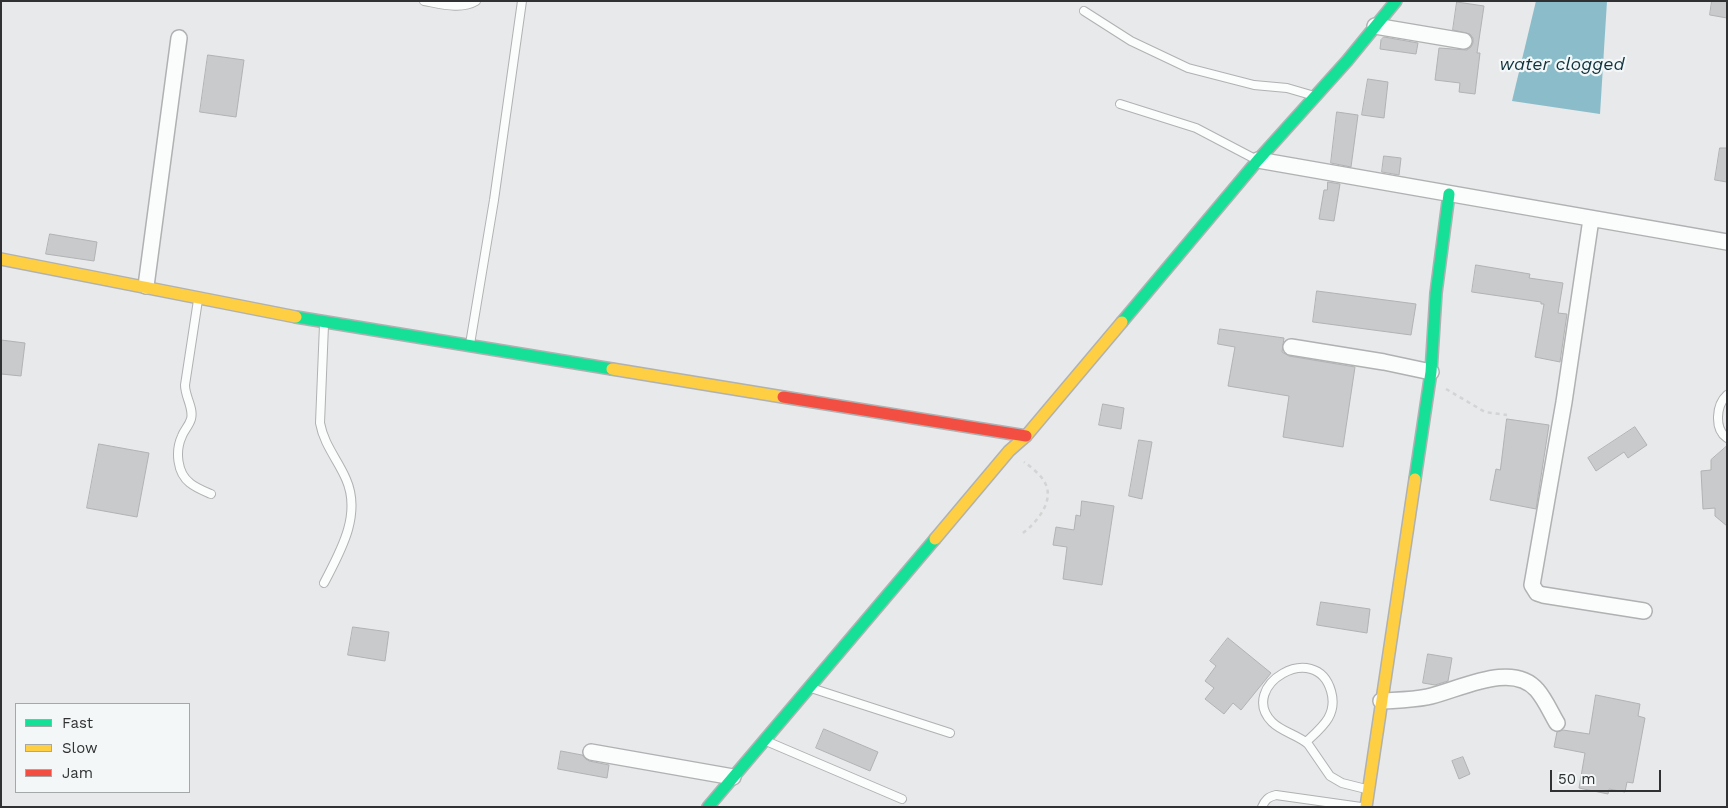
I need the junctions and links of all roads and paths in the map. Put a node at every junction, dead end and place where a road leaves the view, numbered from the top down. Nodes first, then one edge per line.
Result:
1 (424, 1) edge
2 (476, 1) edge
3 (522, 1) edge
4 (1396, 1) edge
5 (1084, 11) dead end
6 (1375, 26) junction
7 (179, 38) dead end
8 (1464, 41) dead end
9 (1315, 96) junction
10 (1120, 104) dead end
11 (1258, 160) junction
12 (1449, 194) junction
13 (1590, 219) junction
14 (1727, 242) edge
15 (1, 259) edge
16 (146, 286) junction
17 (198, 298) junction
18 (324, 322) junction
19 (470, 344) junction
20 (1291, 347) dead end
21 (1430, 375) junction
22 (1727, 395) edge
23 (1507, 415) dead end
24 (1026, 436) junction
25 (1727, 438) edge
26 (1009, 451) junction
27 (211, 494) dead end
28 (1023, 533) dead end
29 (324, 583) dead end
30 (1644, 611) dead end
31 (809, 687) junction
32 (1381, 701) junction
33 (1557, 723) dead end
34 (950, 733) dead end
35 (764, 740) junction
36 (1306, 742) junction
37 (591, 752) dead end
38 (733, 777) junction
39 (1368, 789) junction
40 (902, 799) dead end
41 (708, 807) edge
42 (1262, 807) edge
43 (1361, 807) edge
44 (1366, 807) edge

1 - 2 lane
3 - 19 lane
4 - 6 street
5 - 9 lane
6 - 8 street
6 - 9 street
7 - 16 street
9 - 11 street
10 - 11 lane
11 - 12 street
11 - 24 street
12 - 13 street
12 - 21 street
13 - 14 street
13 - 30 street
15 - 16 street
16 - 17 street
17 - 18 street
17 - 27 lane
18 - 19 street
18 - 29 lane
19 - 24 street
20 - 21 street
21 - 23 path
21 - 32 street
22 - 25 lane
24 - 26 street
26 - 28 path
26 - 31 street
31 - 34 lane
31 - 35 street
32 - 33 street
32 - 39 street
35 - 38 street
35 - 40 lane
36 - 36 lane
36 - 39 lane
37 - 38 street
38 - 41 street
39 - 44 street
42 - 43 lane

